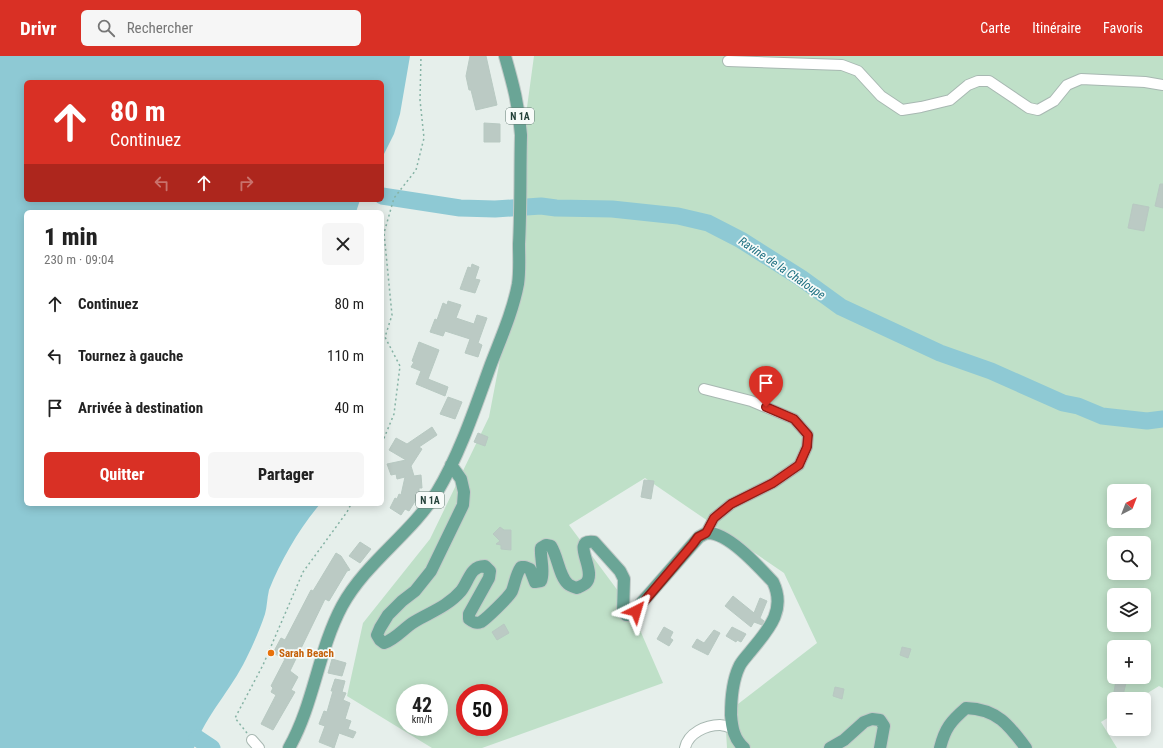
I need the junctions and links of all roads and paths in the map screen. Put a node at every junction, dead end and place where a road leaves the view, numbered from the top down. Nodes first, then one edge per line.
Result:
1 (421, 56) edge
2 (505, 56) edge
3 (728, 61) dead end
4 (1163, 85) edge
5 (384, 233) edge
6 (384, 233) edge
7 (704, 389) dead end
8 (384, 438) edge
9 (451, 465) junction
10 (350, 506) edge
11 (706, 533) junction
12 (732, 728) junction
13 (252, 740) joint
14 (259, 748) edge
15 (288, 748) edge
16 (685, 748) edge
17 (744, 748) edge
18 (830, 748) edge
19 (879, 748) edge
20 (940, 748) edge
21 (1026, 748) edge

1 - 5 path
2 - 9 main road, N 1A
3 - 4 street
6 - 8 path
7 - 11 street
9 - 11 main road
9 - 15 main road, N 1A
10 - 13 path
11 - 12 main road
12 - 16 street
12 - 17 main road
13 - 14 street
18 - 19 main road
20 - 21 main road

